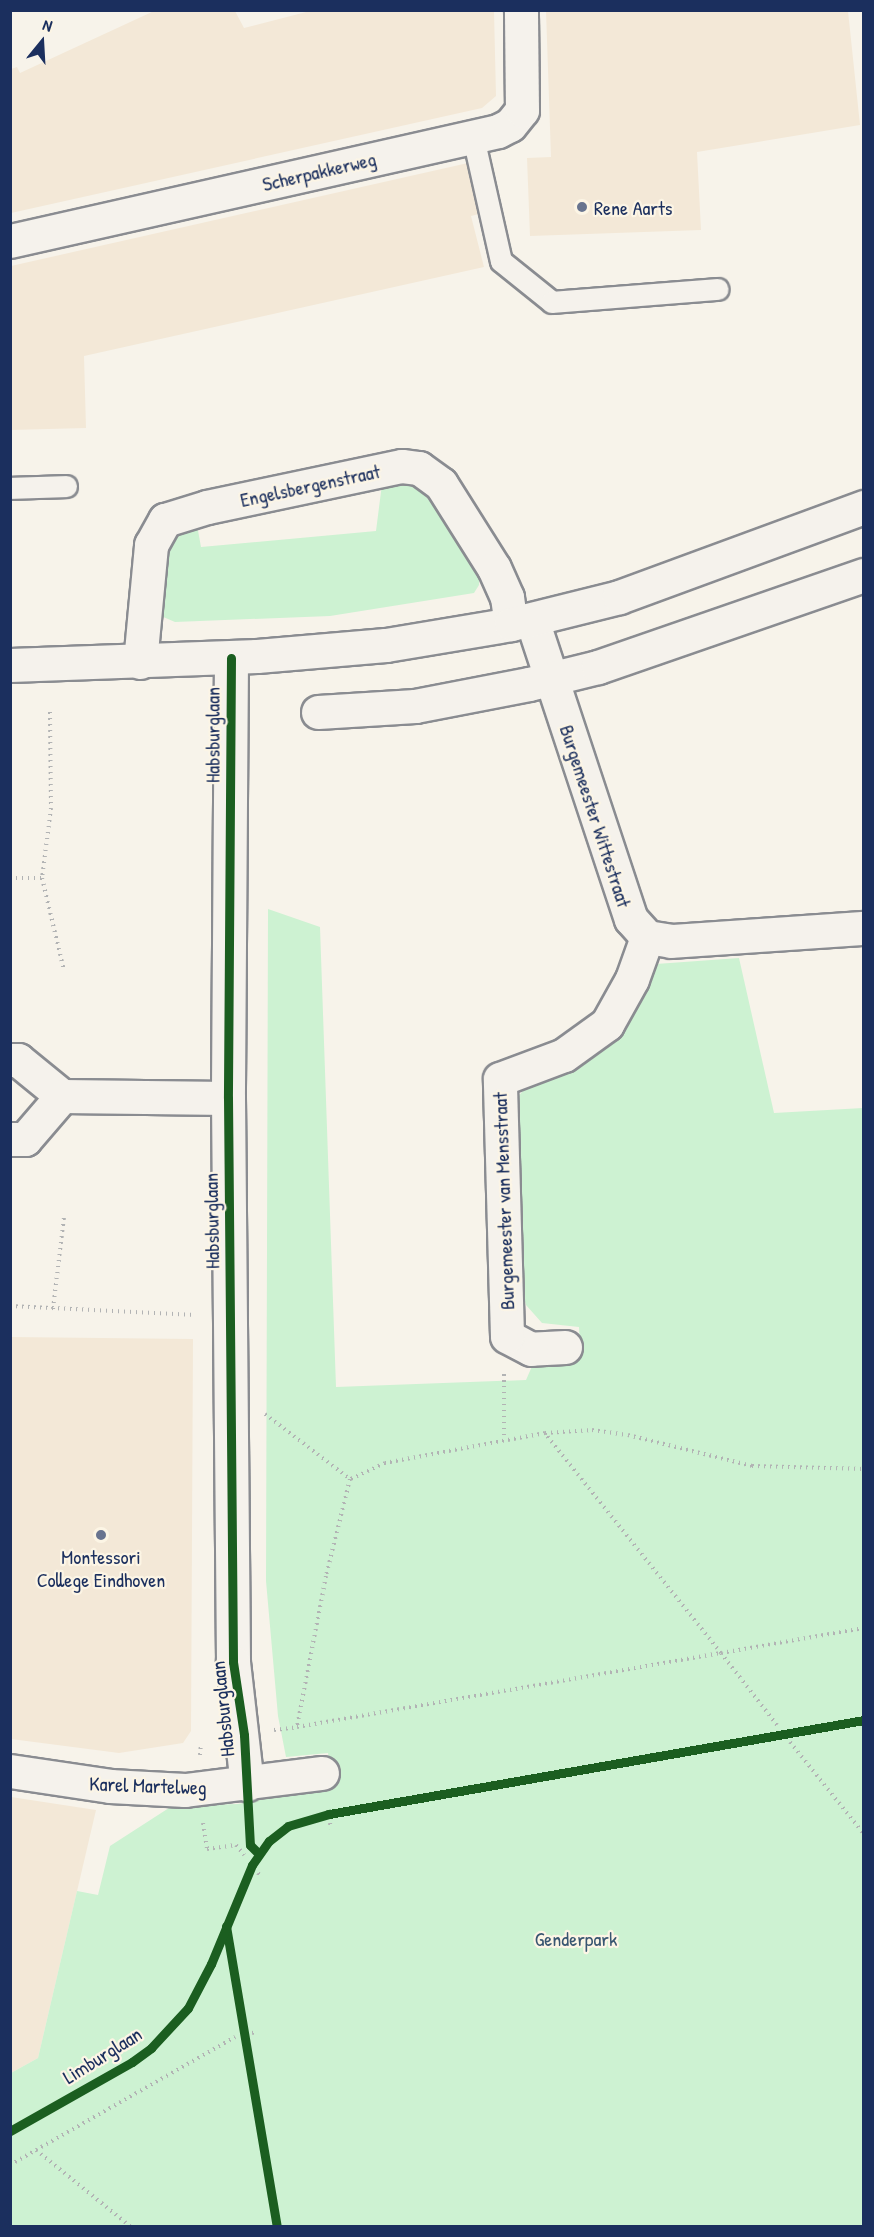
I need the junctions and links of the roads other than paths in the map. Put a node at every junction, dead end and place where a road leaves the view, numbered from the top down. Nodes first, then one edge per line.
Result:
1 (521, 10) edge
2 (472, 137) junction
3 (10, 241) edge
4 (717, 289) dead end
5 (66, 486) dead end
6 (10, 488) edge
7 (864, 507) edge
8 (864, 574) edge
9 (521, 622) junction
10 (231, 658) junction
11 (140, 662) junction
12 (10, 665) edge
13 (550, 678) junction
14 (318, 712) dead end
15 (864, 928) edge
16 (647, 937) junction
17 (10, 1060) edge
18 (62, 1096) junction
19 (228, 1098) junction
20 (10, 1139) edge
21 (565, 1347) dead end
22 (10, 1771) edge
23 (322, 1773) dead end
24 (247, 1784) junction

1 - 2 street, Scherpakkerweg
2 - 3 street, Scherpakkerweg
2 - 4 lane
5 - 6 lane
7 - 9 street
8 - 13 street
9 - 10 street
9 - 11 street, Engelsbergenstraat
9 - 13 street, Burgemeester Wittestraat
10 - 11 street
10 - 19 street, Habsburglaan
11 - 12 street
13 - 14 street
13 - 16 street, Burgemeester Wittestraat
15 - 16 street
16 - 21 street, Burgemeester van Mensstraat
17 - 18 street
18 - 19 street
18 - 20 street
19 - 24 street, Habsburglaan
22 - 24 street, Karel Martelweg
23 - 24 street, Karel Martelweg

